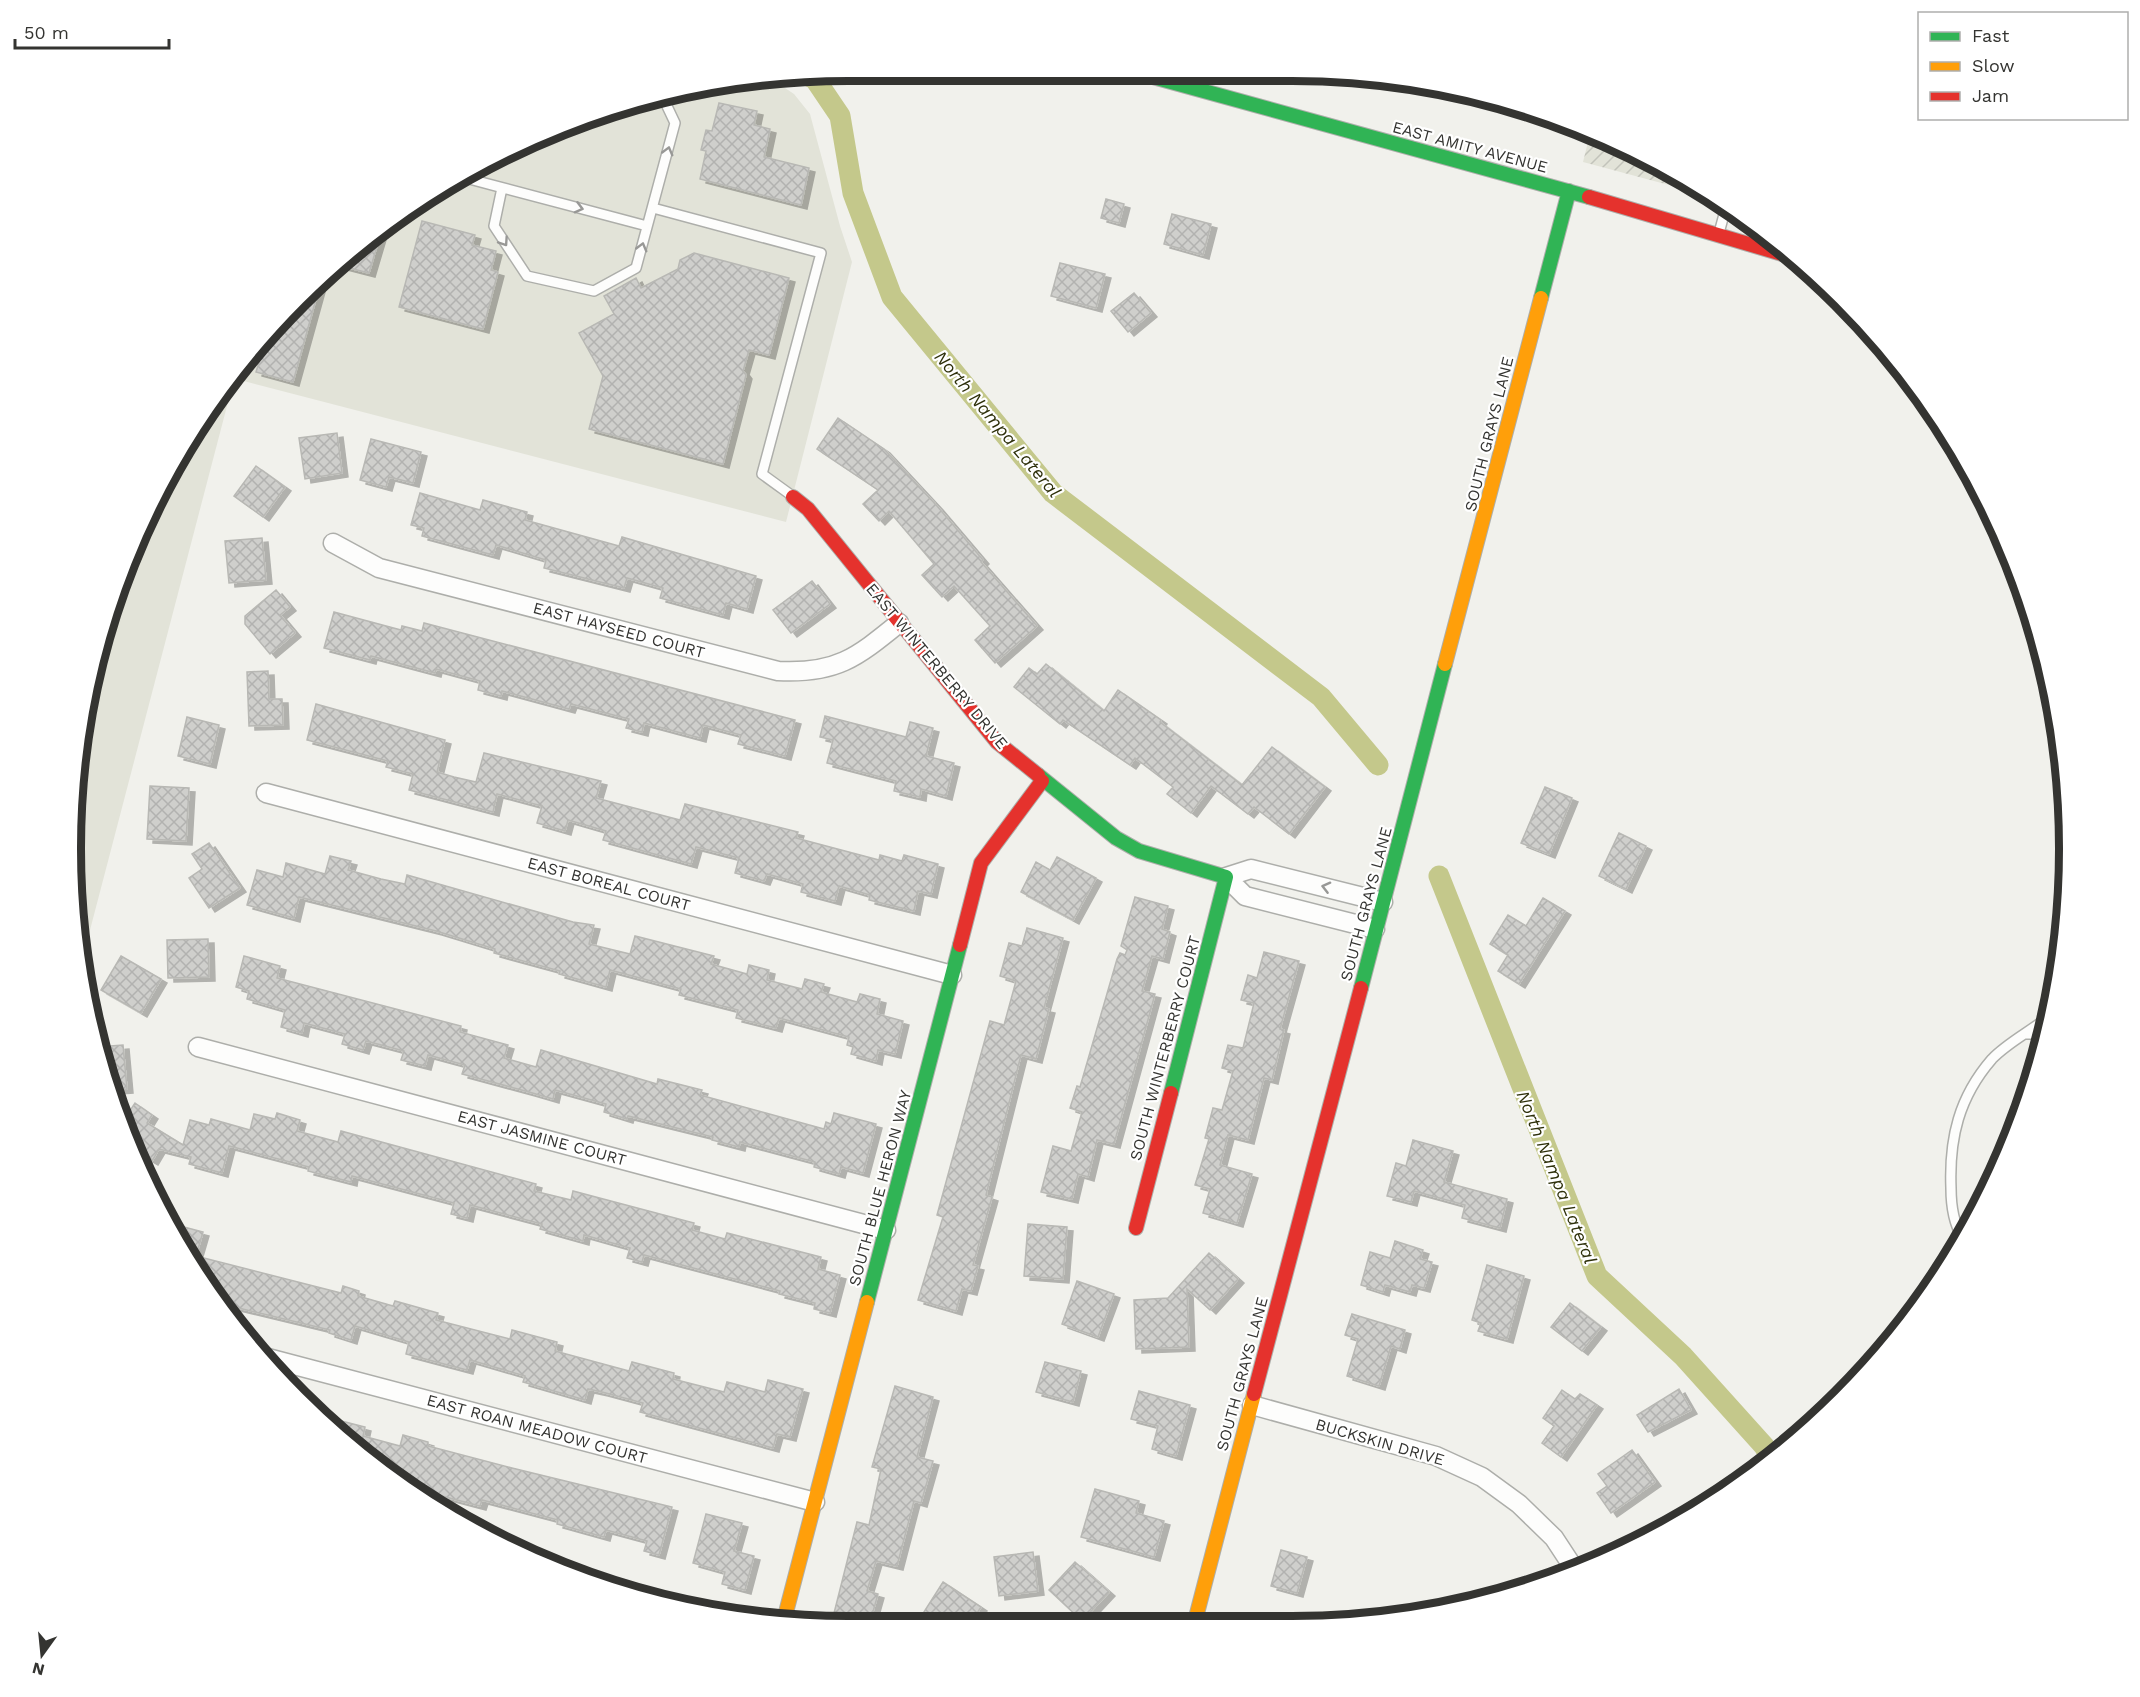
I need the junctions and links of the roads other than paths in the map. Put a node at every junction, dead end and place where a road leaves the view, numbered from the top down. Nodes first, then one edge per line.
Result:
1 (1168, 81) edge
2 (665, 104) edge
3 (472, 180) edge
4 (502, 188) junction
5 (1569, 191) junction
6 (653, 208) junction
7 (1724, 215) edge
8 (647, 226) junction
9 (1719, 236) junction
10 (1775, 253) edge
11 (793, 497) joint
12 (333, 543) dead end
13 (899, 623) junction
14 (1042, 781) junction
15 (266, 793) dead end
16 (1226, 877) junction
17 (1383, 902) junction
18 (1375, 929) junction
19 (952, 975) junction
20 (2038, 1025) edge
21 (2027, 1034) junction
22 (2036, 1034) edge
23 (198, 1047) dead end
24 (1959, 1227) edge
25 (1136, 1228) dead end
26 (886, 1230) junction
27 (276, 1360) edge
28 (1252, 1405) junction
29 (815, 1502) junction
30 (1571, 1563) edge
31 (786, 1613) edge
32 (1196, 1616) edge

1 - 5 street, EAST AMITY AVENUE
6 -> 2 lane
3 - 4 lane
4 -> 8 lane
4 -> 8 lane
5 - 9 street, EAST AMITY AVENUE
5 - 17 street, SOUTH GRAYS LANE
6 - 8 lane
6 - 11 lane
7 - 9 lane
9 - 10 street, EAST AMITY AVENUE
11 - 13 street, EAST WINTERBERRY DRIVE
12 - 13 street, EAST HAYSEED COURT
13 - 14 street, EAST WINTERBERRY DRIVE
14 - 16 street, EAST WINTERBERRY DRIVE
14 - 19 street, SOUTH BLUE HERON WAY
15 - 19 street, EAST BOREAL COURT
17 -> 16 street
16 - 18 street, EAST WINTERBERRY DRIVE
16 - 25 street, SOUTH WINTERBERRY COURT
17 - 18 street, SOUTH GRAYS LANE
18 - 28 street, SOUTH GRAYS LANE
19 - 26 street, SOUTH BLUE HERON WAY
20 - 21 lane
21 - 22 lane
21 - 24 lane
23 - 26 street, EAST JASMINE COURT
26 - 29 street, SOUTH BLUE HERON WAY
27 - 29 street, EAST ROAN MEADOW COURT
28 - 30 street, BUCKSKIN DRIVE
28 - 32 street, SOUTH GRAYS LANE
29 - 31 street, SOUTH BLUE HERON WAY

